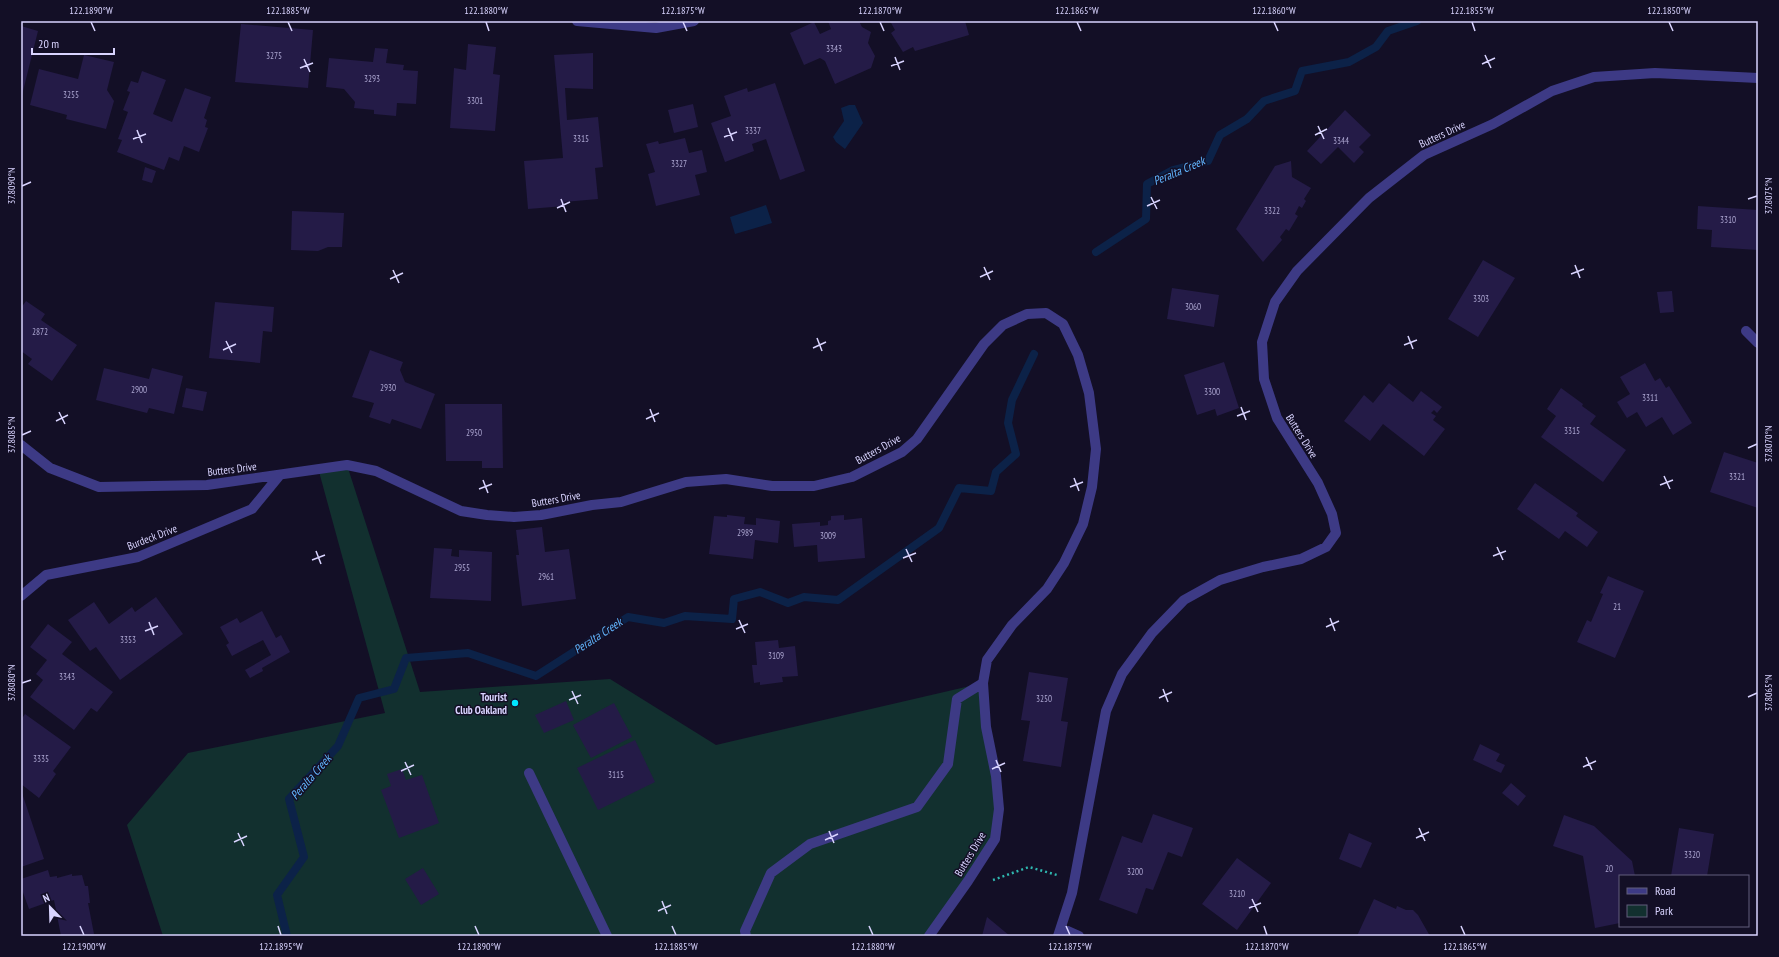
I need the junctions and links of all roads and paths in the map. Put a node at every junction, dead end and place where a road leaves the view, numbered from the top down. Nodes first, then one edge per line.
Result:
1 (577, 21) edge
2 (694, 21) edge
3 (1758, 78) edge
4 (1746, 331) dead end
5 (1758, 342) edge
6 (21, 445) edge
7 (279, 476) junction
8 (21, 596) edge
9 (983, 683) junction
10 (529, 773) dead end
11 (968, 882) junction
12 (1072, 894) junction
13 (1060, 932) edge
14 (607, 936) edge
15 (746, 936) edge
16 (929, 936) edge
17 (1079, 936) edge

1 - 2 street
3 - 12 street, Butters Drive
4 - 5 street
6 - 7 street, Butters Drive
7 - 8 street, Burdeck Drive
7 - 9 street, Butters Drive
9 - 11 street, Butters Drive
9 - 15 street
10 - 14 street
11 - 12 path
11 - 16 street, Butters Drive
12 - 13 street, Butters Drive
13 - 17 street

